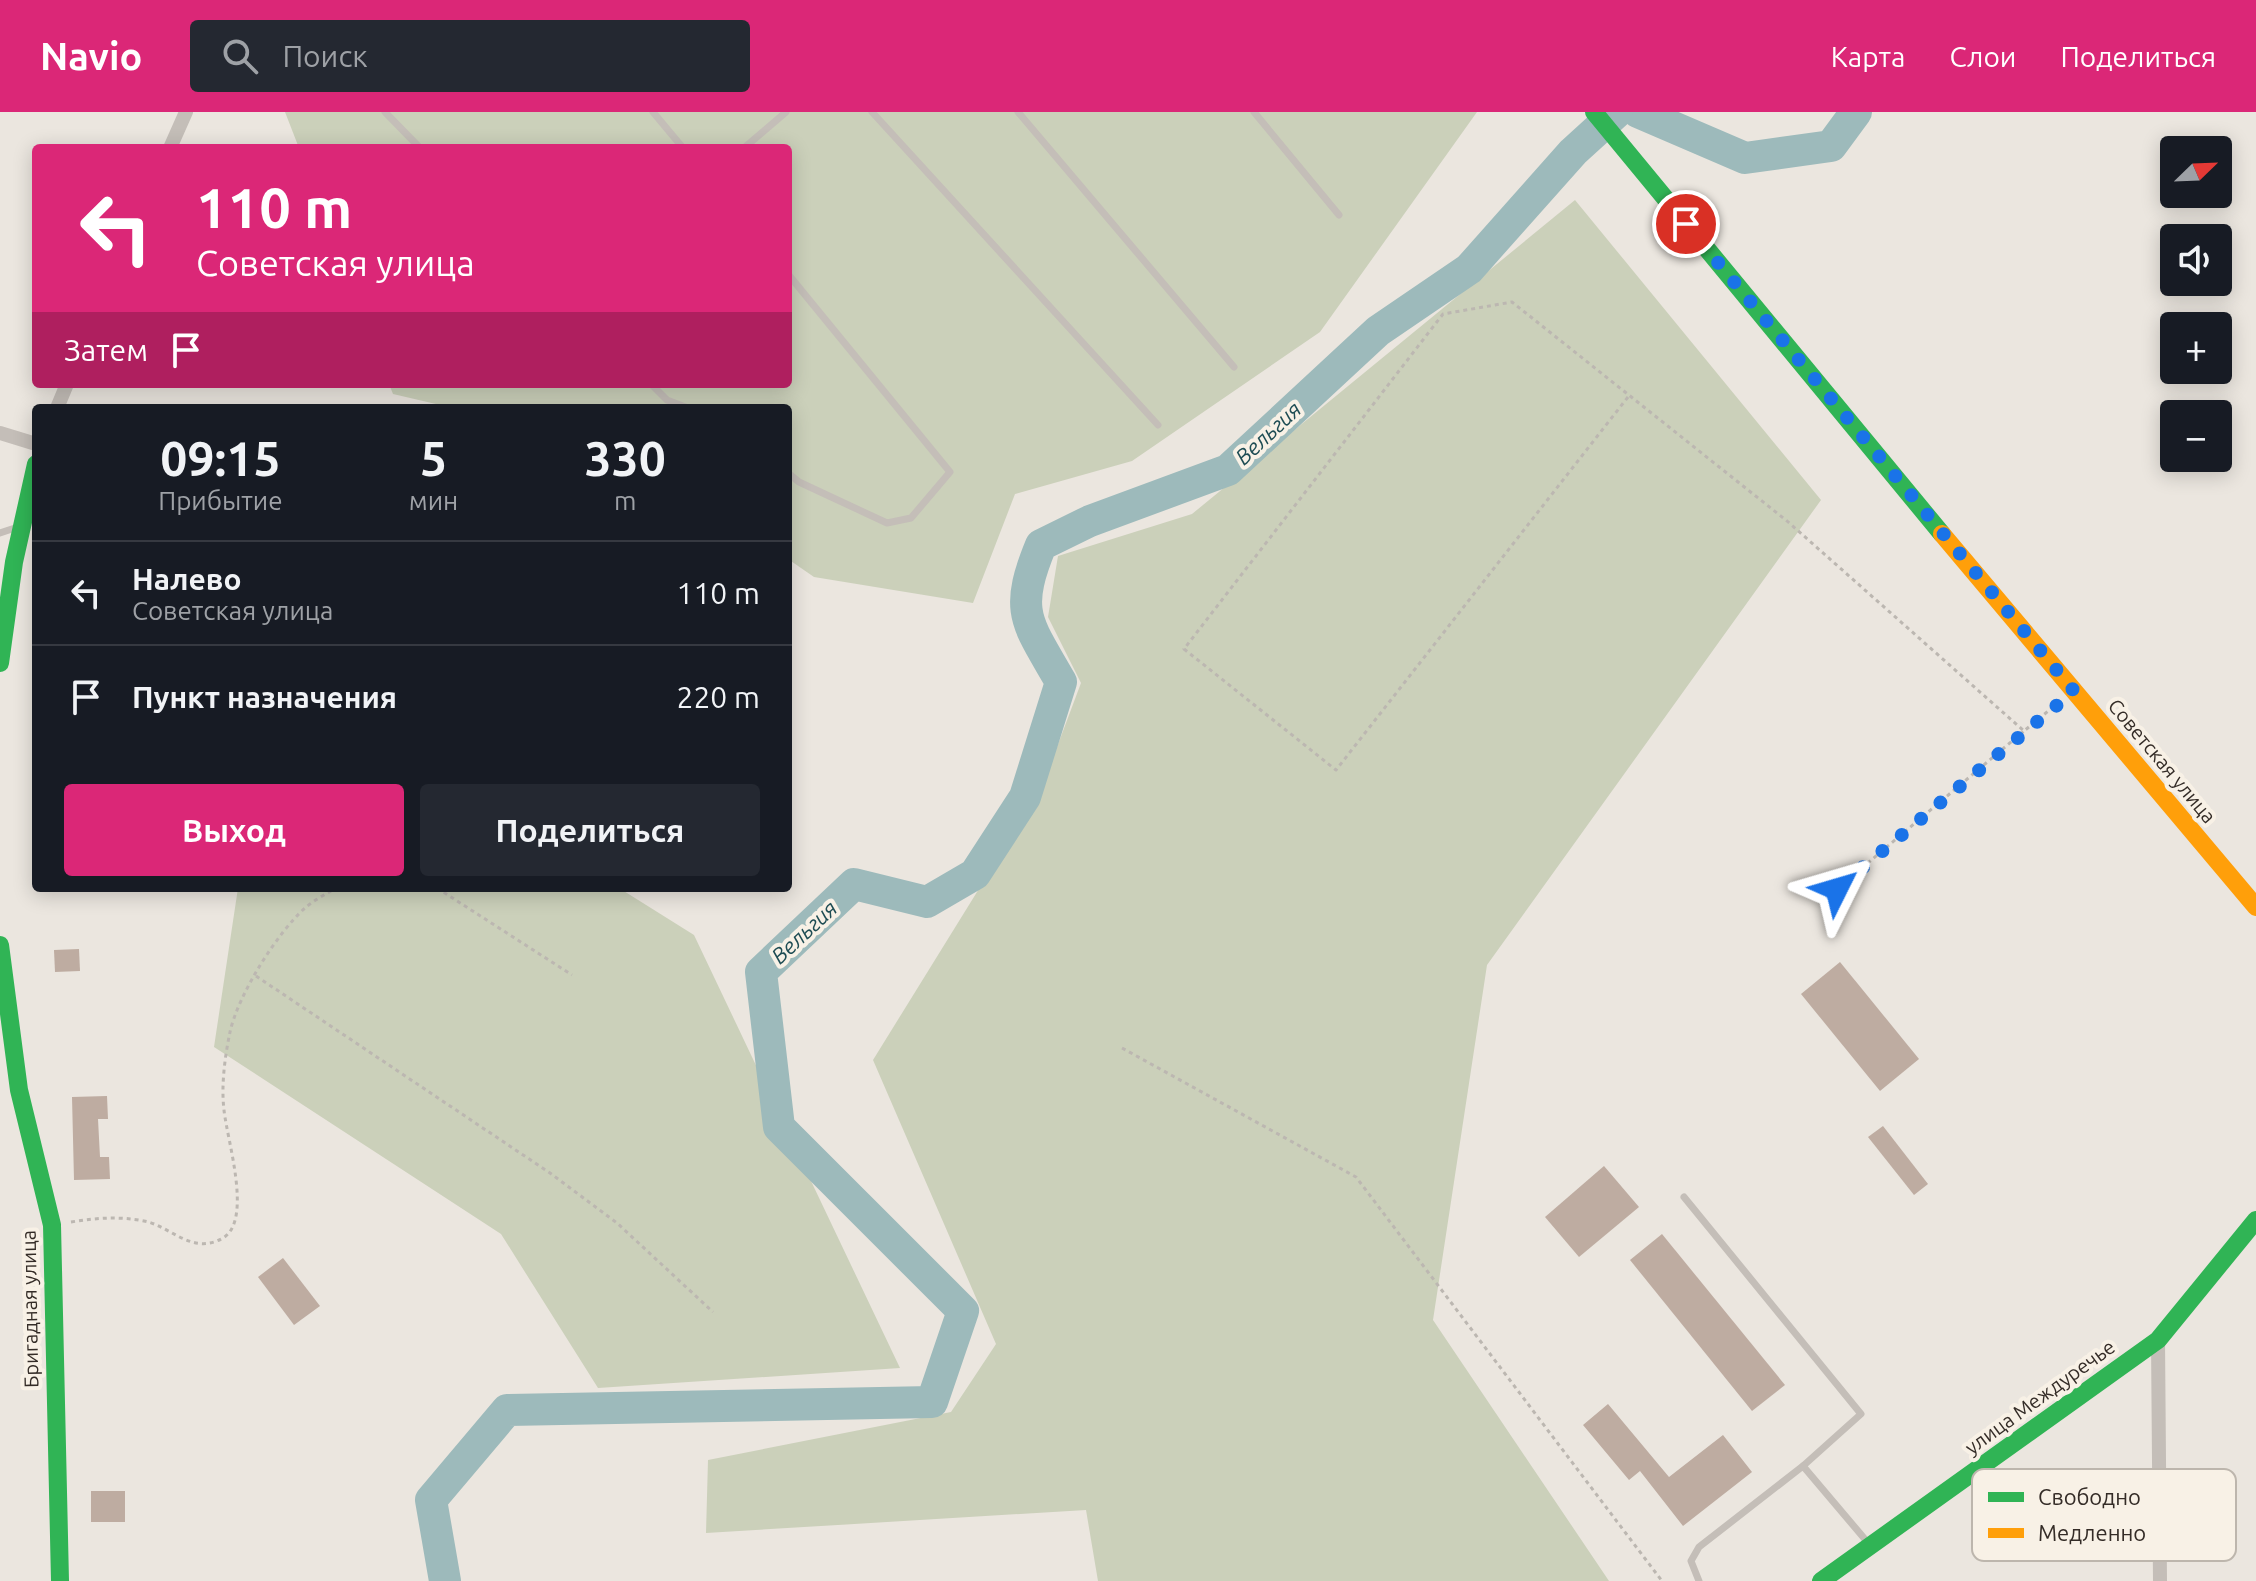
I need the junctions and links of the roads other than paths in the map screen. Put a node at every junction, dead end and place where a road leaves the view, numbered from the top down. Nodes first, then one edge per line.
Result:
1 (186, 112) edge
2 (385, 112) edge
3 (653, 112) edge
4 (786, 112) edge
5 (872, 112) edge
6 (1018, 112) edge
7 (1254, 112) edge
8 (1594, 112) edge
9 (172, 144) edge
10 (416, 144) edge
11 (680, 144) edge
12 (749, 144) edge
13 (1339, 215) dead end
14 (792, 279) edge
15 (1234, 367) dead end
16 (655, 388) edge
17 (678, 404) edge
18 (1158, 425) dead end
19 (0, 433) edge
20 (32, 443) edge
21 (792, 476) edge
22 (32, 480) edge
23 (20, 527) junction
24 (0, 533) edge
25 (0, 663) edge
26 (2256, 907) edge
27 (0, 945) edge
28 (1684, 1197) dead end
29 (2256, 1220) edge
30 (2158, 1340) junction
31 (1803, 1466) junction
32 (1978, 1469) edge
33 (2159, 1469) edge
34 (1972, 1474) edge
35 (1871, 1546) junction
36 (2160, 1561) edge
37 (60, 1581) edge
38 (1699, 1581) edge
39 (1821, 1581) edge
40 (2160, 1581) edge

1 - 9 street
2 - 10 lane
3 - 11 lane
4 - 12 lane
5 - 18 lane
6 - 15 lane
7 - 13 lane
8 - 26 street, Советская улица
14 - 21 lane
16 - 17 lane
19 - 20 street
22 - 23 street
23 - 24 lane
23 - 25 street
27 - 37 street, Бригадная улица
28 - 31 lane
29 - 30 street, улица Междуречье
30 - 32 street, улица Междуречье
30 - 33 street
31 - 35 lane
31 - 38 lane
34 - 35 street, улица Междуречье
35 - 39 street, улица Междуречье
36 - 40 street

